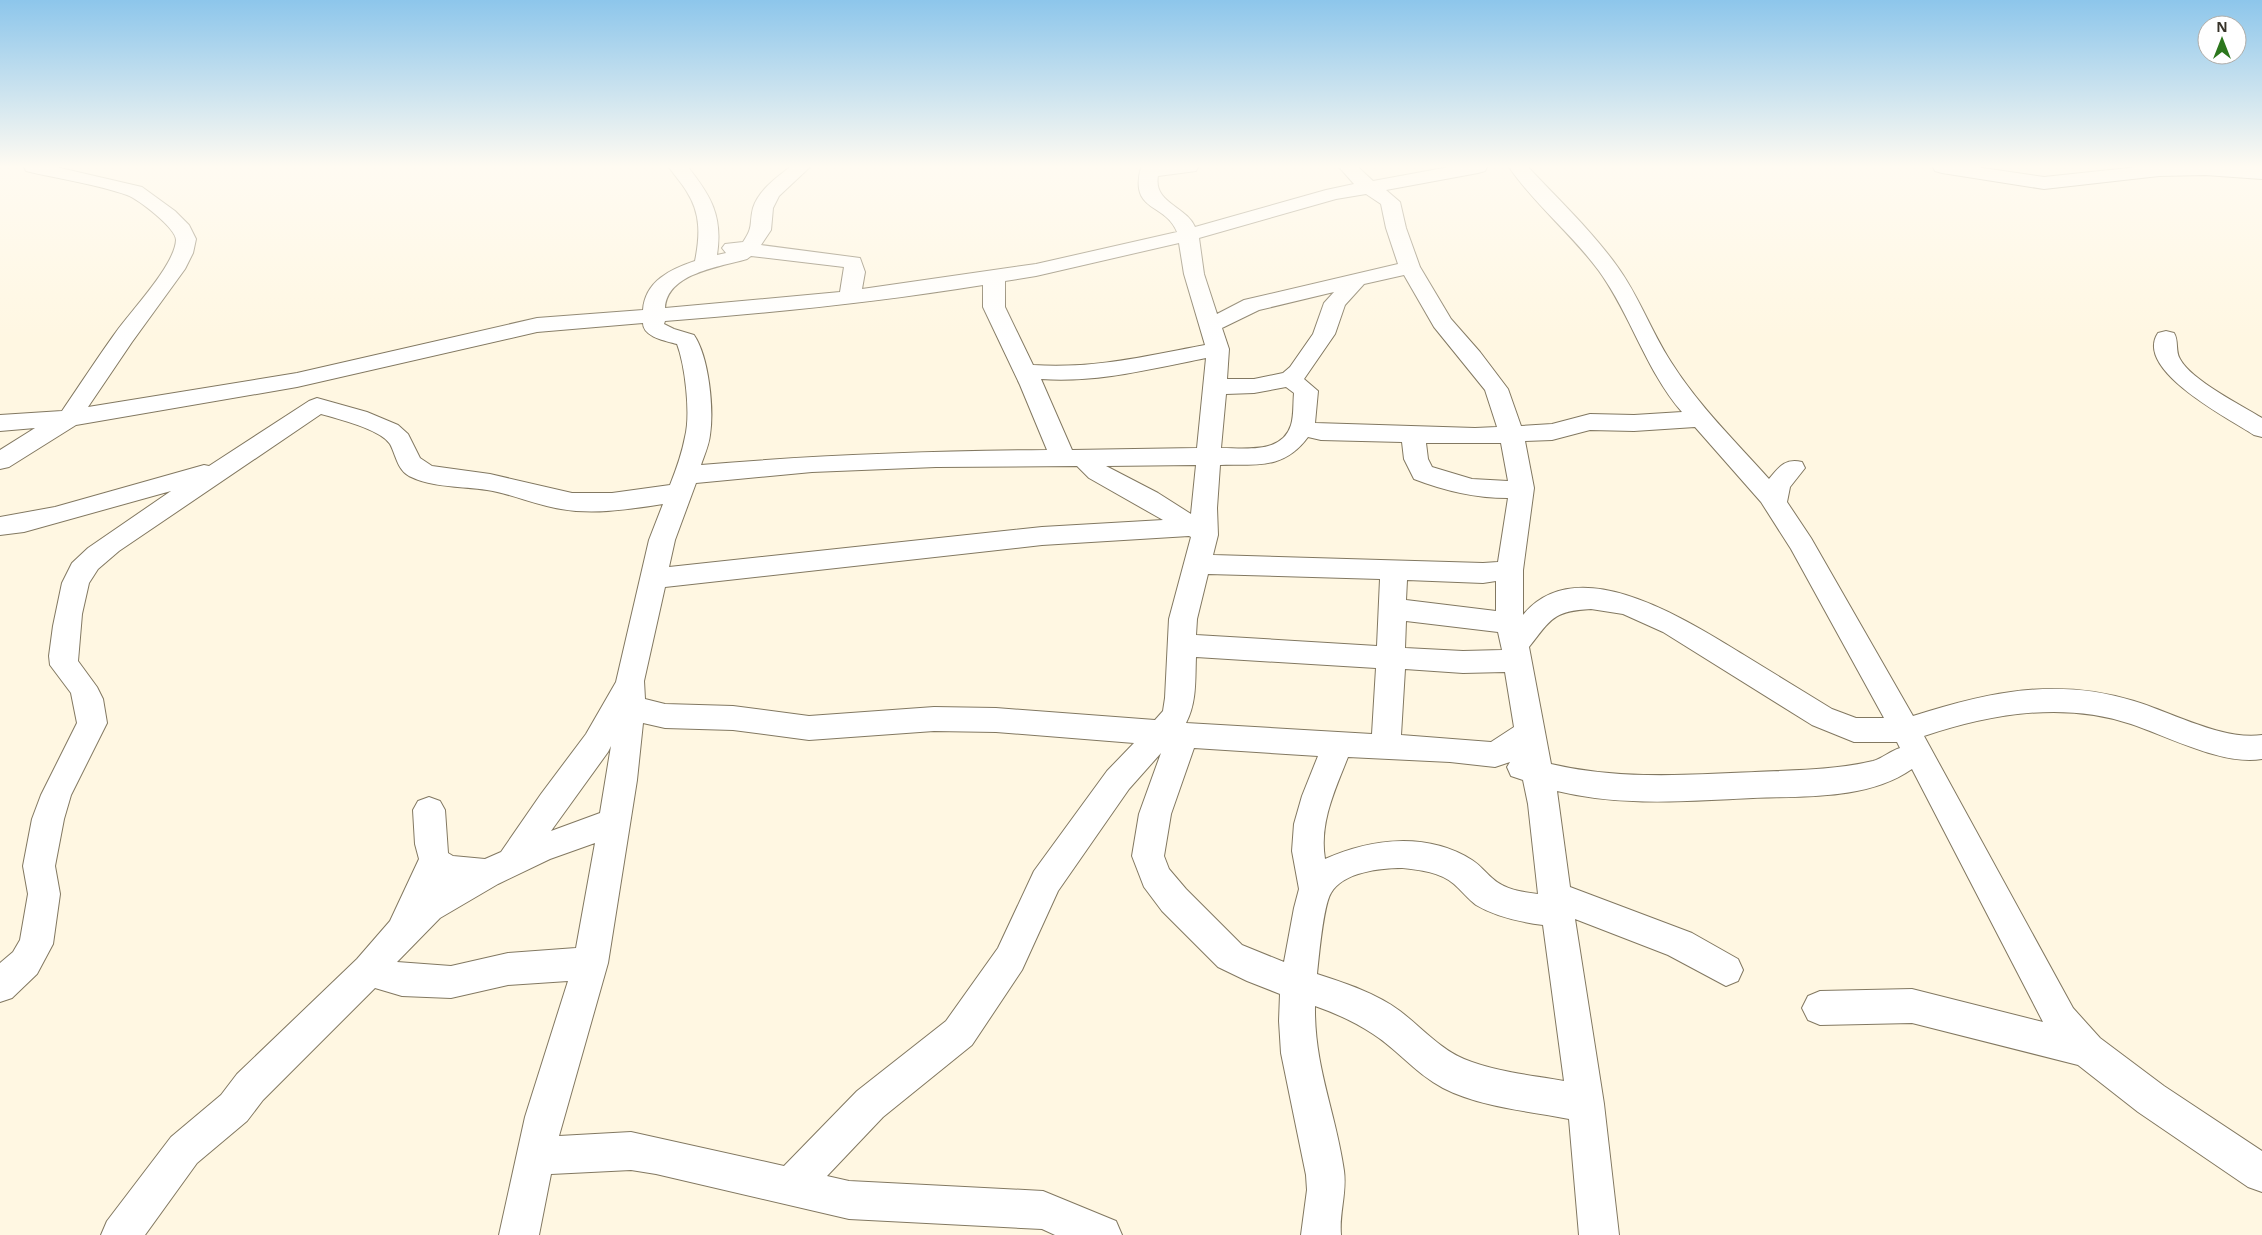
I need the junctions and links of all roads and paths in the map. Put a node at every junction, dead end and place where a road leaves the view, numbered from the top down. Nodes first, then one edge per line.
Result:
1 (178, 225) edge
2 (708, 225) edge
3 (761, 225) edge
4 (1184, 225) edge
5 (1225, 225) edge
6 (1395, 225) edge
7 (1571, 225) edge
8 (1188, 235) junction
9 (709, 244) junction
10 (746, 251) junction
11 (705, 265) junction
12 (1410, 267) junction
13 (994, 277) junction
14 (1356, 281) junction
15 (850, 297) junction
16 (655, 316) junction
17 (1211, 325) junction
18 (2166, 338) dead end
19 (1218, 349) junction
20 (1024, 371) junction
21 (1290, 379) junction
22 (1215, 387) junction
23 (69, 418) junction
24 (1701, 419) junction
25 (0, 423) edge
26 (1303, 427) junction
27 (2262, 429) edge
28 (1512, 432) junction
29 (1413, 433) junction
30 (1208, 456) junction
31 (1073, 458) junction
32 (1141, 458) junction
33 (0, 461) edge
34 (229, 466) junction
35 (1793, 468) dead end
36 (682, 484) junction
37 (1522, 488) junction
38 (1149, 499) junction
39 (1774, 502) junction
40 (0, 526) edge
41 (1199, 531) junction
42 (1197, 564) junction
43 (1394, 569) junction
44 (1510, 570) junction
45 (655, 578) junction
46 (1392, 609) junction
47 (1514, 643) junction
48 (1181, 645) junction
49 (1390, 658) junction
50 (630, 693) junction
51 (1531, 730) junction
52 (1172, 734) junction
53 (1912, 742) junction
54 (1338, 744) junction
55 (1386, 746) junction
56 (2262, 747) edge
57 (1495, 756) junction
58 (1537, 774) junction
59 (429, 810) dead end
60 (614, 822) junction
61 (434, 861) junction
62 (500, 868) junction
63 (1315, 888) junction
64 (1556, 904) junction
65 (403, 932) junction
66 (591, 963) junction
67 (369, 970) junction
68 (1726, 970) dead end
69 (1297, 984) junction
70 (0, 986) edge
71 (1820, 1008) dead end
72 (2086, 1050) junction
73 (1586, 1104) junction
74 (536, 1156) junction
75 (2262, 1173) edge
76 (790, 1187) junction
77 (121, 1235) edge
78 (519, 1235) edge
79 (1102, 1235) edge
80 (1321, 1235) edge
81 (1599, 1235) edge

1 - 23 street
2 - 9 street
3 - 10 street
4 - 8 street
5 - 8 street
6 - 12 street
7 - 24 street
8 - 13 street
8 - 17 street
9 - 10 street
9 - 11 street
10 - 11 street
10 - 15 street
11 - 16 street
12 - 14 street
12 - 28 street
13 - 15 street
13 - 20 street
14 - 17 street
14 - 21 street
15 - 16 street
16 - 23 street
16 - 36 street
17 - 19 street
18 - 27 street
19 - 20 street
19 - 22 street
20 - 31 street
21 - 22 street
21 - 26 street
22 - 30 street
23 - 25 street
23 - 33 street
24 - 28 street
24 - 39 street
26 - 29 street
26 - 30 street
28 - 29 street
28 - 37 street
29 - 37 street
30 - 32 street
30 - 41 street
31 - 32 street
31 - 36 street
31 - 38 street
32 - 38 street
34 - 36 street
34 - 40 street
34 - 70 street
35 - 39 street
36 - 45 street
37 - 44 street
38 - 41 street
39 - 53 street
41 - 42 street
41 - 45 street
42 - 43 street
42 - 48 street
43 - 44 street
43 - 46 street
44 - 47 street
45 - 50 street
46 - 47 street
46 - 49 street
47 - 49 street
47 - 51 street
47 - 53 street
48 - 49 street
48 - 52 street
49 - 55 street
50 - 52 street
50 - 60 street
50 - 62 street
51 - 57 street
51 - 58 street
52 - 54 street
52 - 69 street
52 - 76 street
53 - 56 street
53 - 58 street
53 - 72 street
54 - 55 street
54 - 63 street
55 - 57 street
57 - 58 street
58 - 64 street
59 - 61 street
60 - 62 street
60 - 66 street
61 - 62 street
61 - 65 street
62 - 65 street
63 - 64 street
63 - 69 street
64 - 68 street
64 - 73 street
65 - 67 street
66 - 67 street
66 - 74 street
67 - 77 street
69 - 73 street
69 - 80 street
71 - 72 street
72 - 75 street
73 - 81 street
74 - 76 street
74 - 78 street
76 - 79 street

